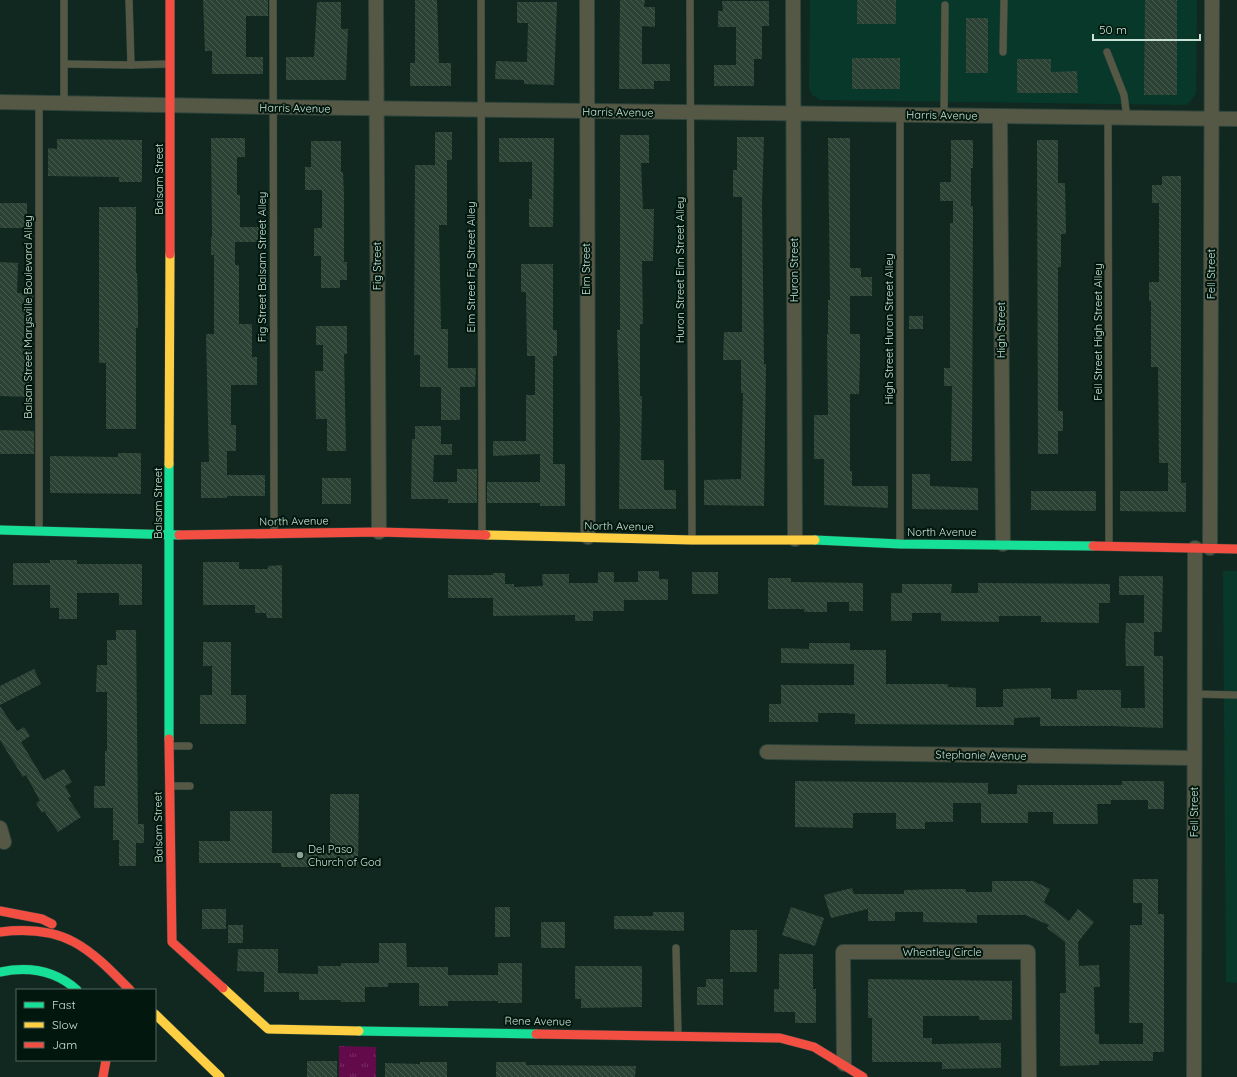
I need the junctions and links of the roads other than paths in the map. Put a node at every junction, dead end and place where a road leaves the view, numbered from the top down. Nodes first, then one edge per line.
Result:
1 (64, 0) edge
2 (129, 0) edge
3 (170, 0) edge
4 (272, 0) edge
5 (376, 0) edge
6 (481, 0) edge
7 (587, 0) edge
8 (690, 0) edge
9 (793, 0) edge
10 (1004, 0) edge
11 (1212, 0) edge
12 (945, 5) dead end
13 (1003, 52) dead end
14 (1107, 52) dead end
15 (64, 64) junction
16 (171, 64) junction
17 (131, 66) junction
18 (0, 102) edge
19 (39, 102) junction
20 (64, 103) junction
21 (171, 105) junction
22 (273, 107) junction
23 (376, 109) junction
24 (481, 110) junction
25 (586, 111) junction
26 (690, 112) junction
27 (793, 114) junction
28 (900, 115) junction
29 (944, 115) junction
30 (1000, 116) junction
31 (1108, 117) junction
32 (1127, 118) junction
33 (1211, 119) junction
34 (1237, 119) edge
35 (0, 530) edge
36 (39, 531) junction
37 (378, 532) junction
38 (274, 534) junction
39 (482, 534) junction
40 (170, 535) junction
41 (588, 537) junction
42 (795, 539) junction
43 (692, 540) junction
44 (900, 544) junction
45 (1003, 544) junction
46 (1109, 546) junction
47 (1195, 548) junction
48 (1210, 548) junction
49 (1237, 549) edge
50 (1194, 694) junction
51 (1237, 695) edge
52 (169, 746) junction
53 (189, 746) dead end
54 (767, 752) dead end
55 (1194, 758) junction
56 (169, 786) junction
57 (190, 786) dead end
58 (0, 828) edge
59 (4, 842) dead end
60 (0, 911) edge
61 (0, 932) edge
62 (84, 947) junction
63 (676, 948) dead end
64 (0, 972) edge
65 (219, 986) joint
66 (76, 989) edge
67 (129, 989) edge
68 (156, 1015) edge
69 (678, 1036) junction
70 (106, 1061) edge
71 (844, 1064) junction
72 (103, 1077) edge
73 (220, 1077) edge
74 (863, 1077) edge
75 (1029, 1077) edge
76 (1194, 1077) edge

1 - 15 lane
2 - 17 lane
3 - 16 main road, Balsam Street
4 - 22 lane, Fig Street Balsam Street Alley
5 - 23 street, Fig Street
6 - 24 lane, Elm Street Fig Street Alley
7 - 25 street, Elm Street
8 - 26 lane, Huron Street Elm Street Alley
9 - 27 street, Huron Street
10 - 13 lane
11 - 33 street, Fell Street
12 - 29 lane
14 - 32 lane
15 - 17 lane
15 - 20 lane
16 - 17 lane
16 - 21 main road, Balsam Street
18 - 19 street, Harris Avenue
19 - 20 street, Harris Avenue
19 - 36 lane, Balsan Street Marysville Boulevard Alley
20 - 21 street, Harris Avenue
21 - 22 street, Harris Avenue
21 - 40 main road, Balsam Street
22 - 23 street, Harris Avenue
22 - 38 lane, Fig Street Balsam Street Alley
23 - 24 street, Harris Avenue
23 - 37 street, Fig Street
24 - 25 street, Harris Avenue
24 - 39 lane, Elm Street Fig Street Alley
25 - 26 street, Harris Avenue
25 - 41 street, Elm Street
26 - 27 street, Harris Avenue
26 - 43 lane, Huron Street Elm Street Alley
27 - 28 street, Harris Avenue
27 - 42 street, Huron Street
28 - 29 street, Harris Avenue
28 - 44 lane, High Street Huron Street Alley
29 - 30 street, Harris Avenue
30 - 31 street, Harris Avenue
30 - 45 street, High Street
31 - 32 street, Harris Avenue
31 - 46 lane, Fell Street High Street Alley
32 - 33 street, Harris Avenue
33 - 34 street, Harris Avenue
33 - 48 street, Fell Street
35 - 36 main road, North Avenue
36 - 40 main road, North Avenue
37 - 38 main road, North Avenue
37 - 39 main road, North Avenue
38 - 40 main road, North Avenue
39 - 41 main road, North Avenue
40 - 52 main road, Balsam Street
41 - 43 main road, North Avenue
42 - 43 main road, North Avenue
42 - 44 main road, North Avenue
44 - 45 main road, North Avenue
45 - 46 main road, North Avenue
46 - 47 main road, North Avenue
47 - 48 main road, North Avenue
47 - 50 street, Fell Street
48 - 49 main road, North Avenue
50 - 51 lane
50 - 55 street, Fell Street
52 - 53 lane
52 - 56 main road, Balsam Street
54 - 55 street, Stephanie Avenue
55 - 76 street, Fell Street
56 - 57 lane
56 - 65 main road, Balsam Street
58 - 59 street
60 - 62 main road
61 - 62 main road
62 - 67 main road
63 - 69 lane
64 - 66 main road
65 - 69 main road, Rene Avenue
68 - 73 main road
69 - 71 main road, Rene Avenue
70 - 72 main road
71 - 74 main road, Rene Avenue
71 - 75 street, Wheatley Circle

